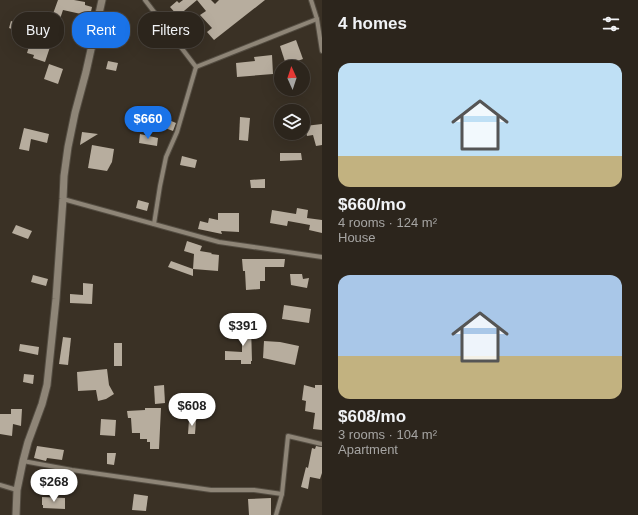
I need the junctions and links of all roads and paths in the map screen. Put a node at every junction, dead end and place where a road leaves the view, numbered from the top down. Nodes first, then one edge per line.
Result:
1 (102, 0) edge
2 (145, 0) edge
3 (311, 0) edge
4 (317, 19) junction
5 (322, 51) edge
6 (196, 67) junction
7 (63, 198) junction
8 (154, 224) junction
9 (322, 258) edge
10 (322, 444) edge
11 (23, 461) junction
12 (0, 485) edge
13 (17, 490) junction
14 (282, 494) junction
15 (16, 515) edge
16 (276, 515) edge

1 - 7 street
2 - 6 street
3 - 4 street
4 - 5 street
4 - 6 street
6 - 8 street
7 - 8 street
7 - 11 street
8 - 9 street
10 - 14 street
11 - 13 street
11 - 14 street
12 - 13 street
13 - 15 street
14 - 16 street

